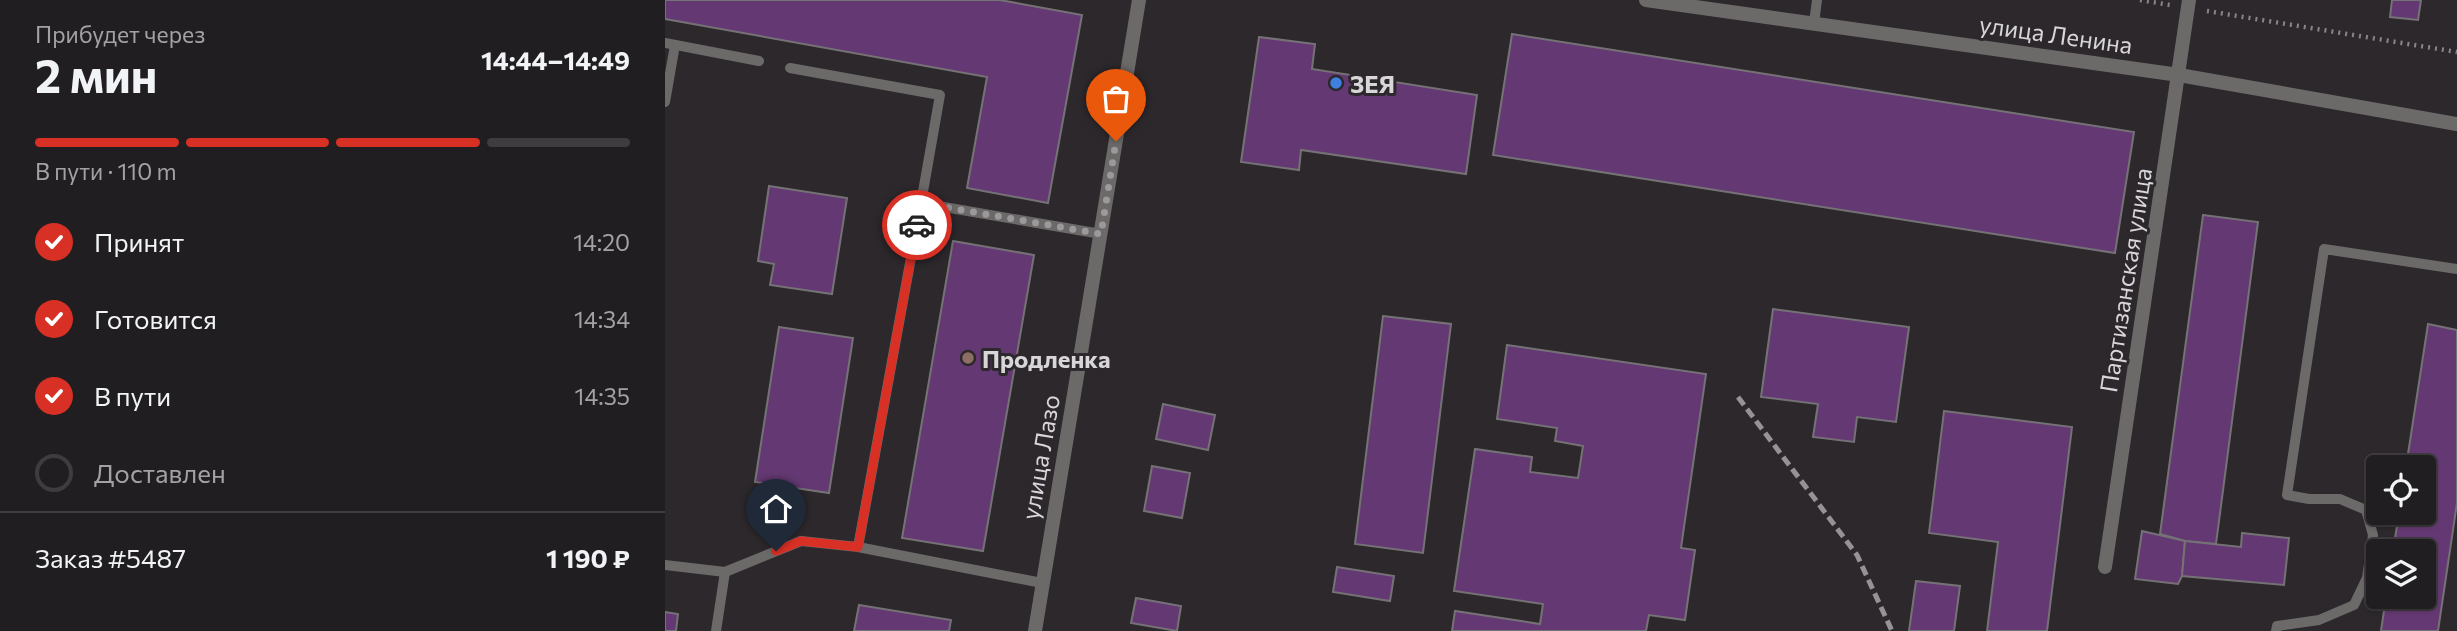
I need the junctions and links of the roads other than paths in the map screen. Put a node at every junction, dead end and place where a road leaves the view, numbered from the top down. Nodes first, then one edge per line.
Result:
1 (1139, 0) edge
2 (1646, 0) edge
3 (1817, 0) edge
4 (2189, 4) edge
5 (1814, 23) junction
6 (670, 44) edge
7 (759, 61) dead end
8 (790, 68) dead end
9 (2179, 75) junction
10 (665, 103) edge
11 (2457, 124) edge
12 (921, 203) junction
13 (1101, 234) junction
14 (2457, 269) edge
15 (858, 547) junction
16 (665, 565) edge
17 (2105, 567) dead end
18 (725, 572) junction
19 (1042, 583) junction
20 (716, 631) edge
21 (1035, 631) edge
22 (2276, 631) edge

1 - 13 street, улица Лазо
2 - 5 street, улица Ленина
3 - 5 lane
4 - 9 street, Партизанская улица
5 - 9 street, улица Ленина
6 - 7 lane
6 - 10 lane
8 - 12 lane
9 - 11 street, улица Ленина
9 - 17 street, Партизанская улица
12 - 13 lane
12 - 15 lane
13 - 19 street, улица Лазо
14 - 22 lane
15 - 18 lane
15 - 19 lane
16 - 18 lane
18 - 20 lane
19 - 21 street, улица Лазо

